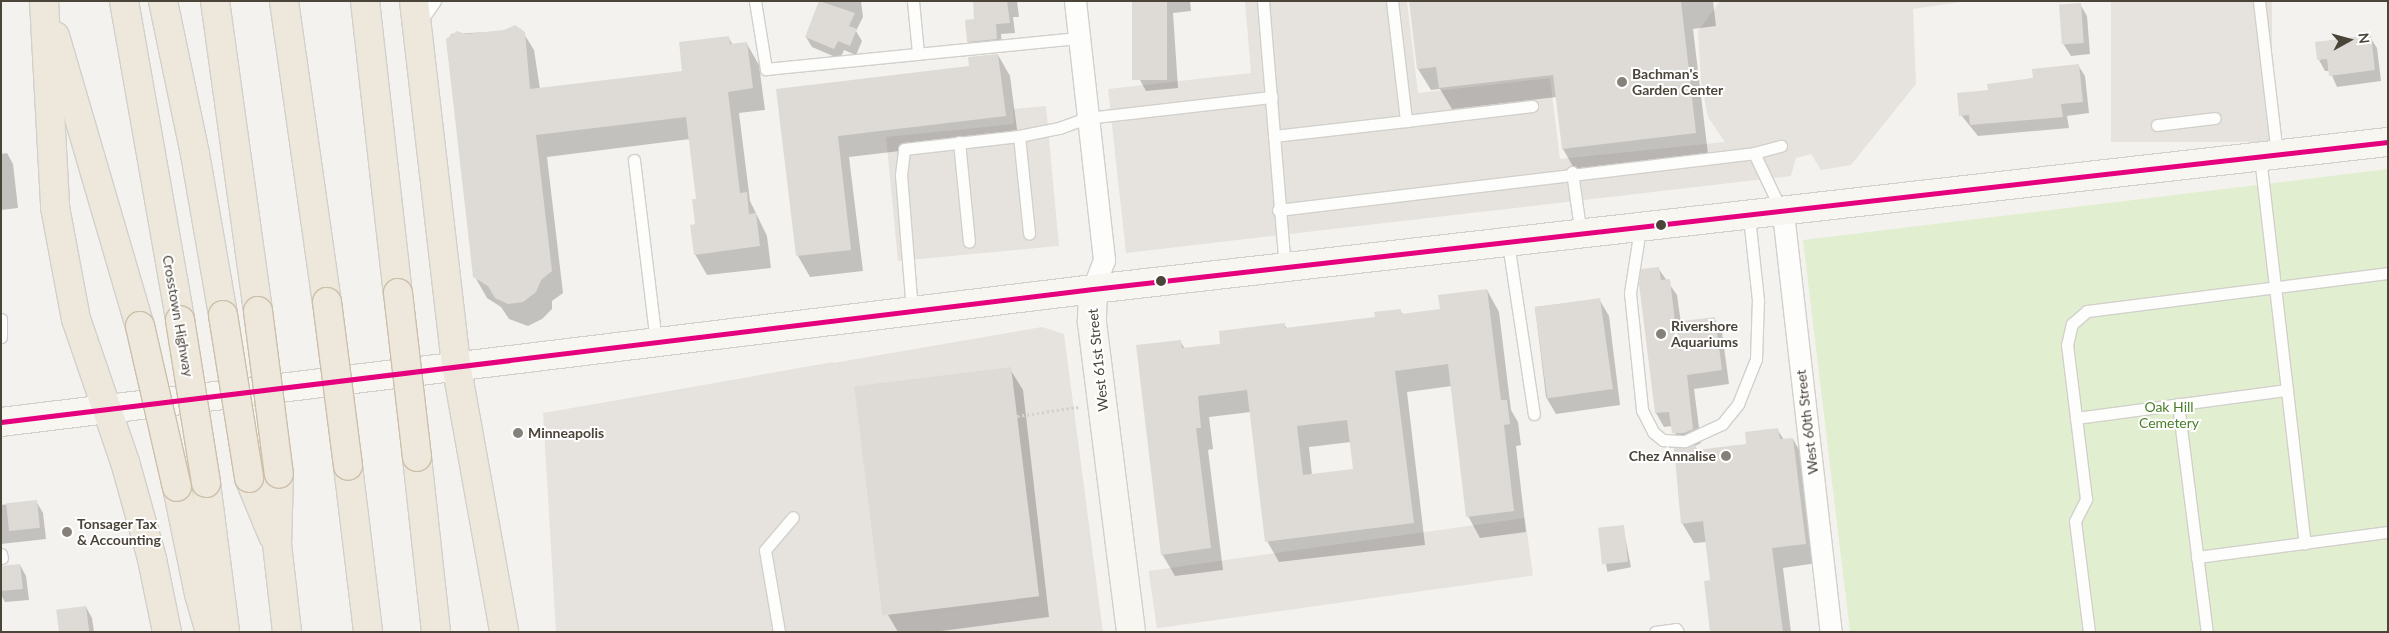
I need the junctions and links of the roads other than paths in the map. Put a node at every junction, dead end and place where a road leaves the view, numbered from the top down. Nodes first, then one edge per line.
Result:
1 (44, 1) edge
2 (124, 1) edge
3 (162, 1) edge
4 (215, 1) edge
5 (284, 1) edge
6 (365, 1) edge
7 (435, 1) edge
8 (755, 1) edge
9 (913, 1) edge
10 (1074, 1) edge
11 (1264, 1) edge
12 (1392, 1) edge
13 (2259, 1) edge
14 (416, 14) edge
15 (1079, 38) junction
16 (918, 53) junction
17 (1272, 97) junction
18 (1532, 106) dead end
19 (1087, 118) junction
20 (2215, 118) dead end
21 (1406, 121) junction
22 (2156, 125) dead end
23 (1019, 136) junction
24 (1274, 136) junction
25 (959, 142) junction
26 (2388, 142) edge
27 (1781, 146) dead end
28 (1754, 153) junction
29 (2269, 156) junction
30 (634, 160) dead end
31 (1572, 172) junction
32 (1278, 210) junction
33 (1782, 213) junction
34 (1749, 217) junction
35 (1640, 229) junction
36 (1029, 233) dead end
37 (1581, 235) junction
38 (970, 242) dead end
39 (1508, 243) junction
40 (1285, 268) junction
41 (2388, 274) edge
42 (2275, 287) junction
43 (1093, 289) junction
44 (912, 311) junction
45 (1, 319) edge
46 (2, 336) edge
47 (656, 341) junction
48 (456, 364) junction
49 (2287, 390) junction
50 (2178, 404) junction
51 (109, 410) junction
52 (1534, 414) dead end
53 (2076, 418) junction
54 (1, 422) edge
55 (793, 517) dead end
56 (2388, 532) edge
57 (2305, 543) junction
58 (277, 544) junction
59 (2197, 558) junction
60 (167, 632) edge
61 (210, 632) edge
62 (225, 632) edge
63 (287, 632) edge
64 (368, 632) edge
65 (436, 632) edge
66 (504, 632) edge
67 (778, 632) edge
68 (1132, 632) edge
69 (1655, 632) edge
70 (1678, 632) edge
71 (1831, 632) edge
72 (2089, 632) edge
73 (2207, 632) edge

1 - 51 highway
1 - 61 highway, bridge
2 - 62 highway, Crosstown Highway, bridge
3 - 58 highway, bridge
4 - 58 highway, bridge
5 - 64 highway, bridge
6 - 65 highway, bridge
7 - 14 lane
8 - 16 lane
9 - 16 lane
10 - 15 street, West 61st Street
11 - 17 lane
12 - 21 lane
13 - 29 lane
14 - 48 highway
15 - 16 lane
15 - 19 street, West 61st Street
17 - 19 lane
17 - 24 lane
18 - 21 lane
19 - 23 lane
19 - 43 street, West 61st Street
20 - 22 lane
21 - 24 lane
23 - 25 lane
23 - 36 lane
24 - 32 lane
25 - 38 lane
25 - 44 lane
26 - 29 main road
27 - 28 lane
28 - 31 lane
28 - 33 lane
29 - 33 main road
29 - 42 lane
30 - 47 lane
31 - 32 lane
31 - 37 lane
32 - 40 lane
33 - 34 main road
33 - 71 street, West 60th Street
34 - 35 main road
34 - 35 lane
35 - 37 main road
37 - 39 main road
39 - 40 main road
39 - 52 lane
40 - 43 main road
41 - 42 lane
42 - 49 lane
42 - 53 lane
43 - 44 main road
43 - 68 main road, West 61st Street
44 - 47 main road
45 - 46 lane
47 - 48 main road
48 - 51 main road
48 - 66 highway
49 - 50 lane
49 - 57 lane
50 - 53 lane
50 - 59 lane
51 - 54 main road
51 - 60 highway
53 - 72 lane
55 - 67 lane
56 - 57 lane
57 - 59 lane
58 - 63 highway
59 - 73 lane
69 - 70 lane

